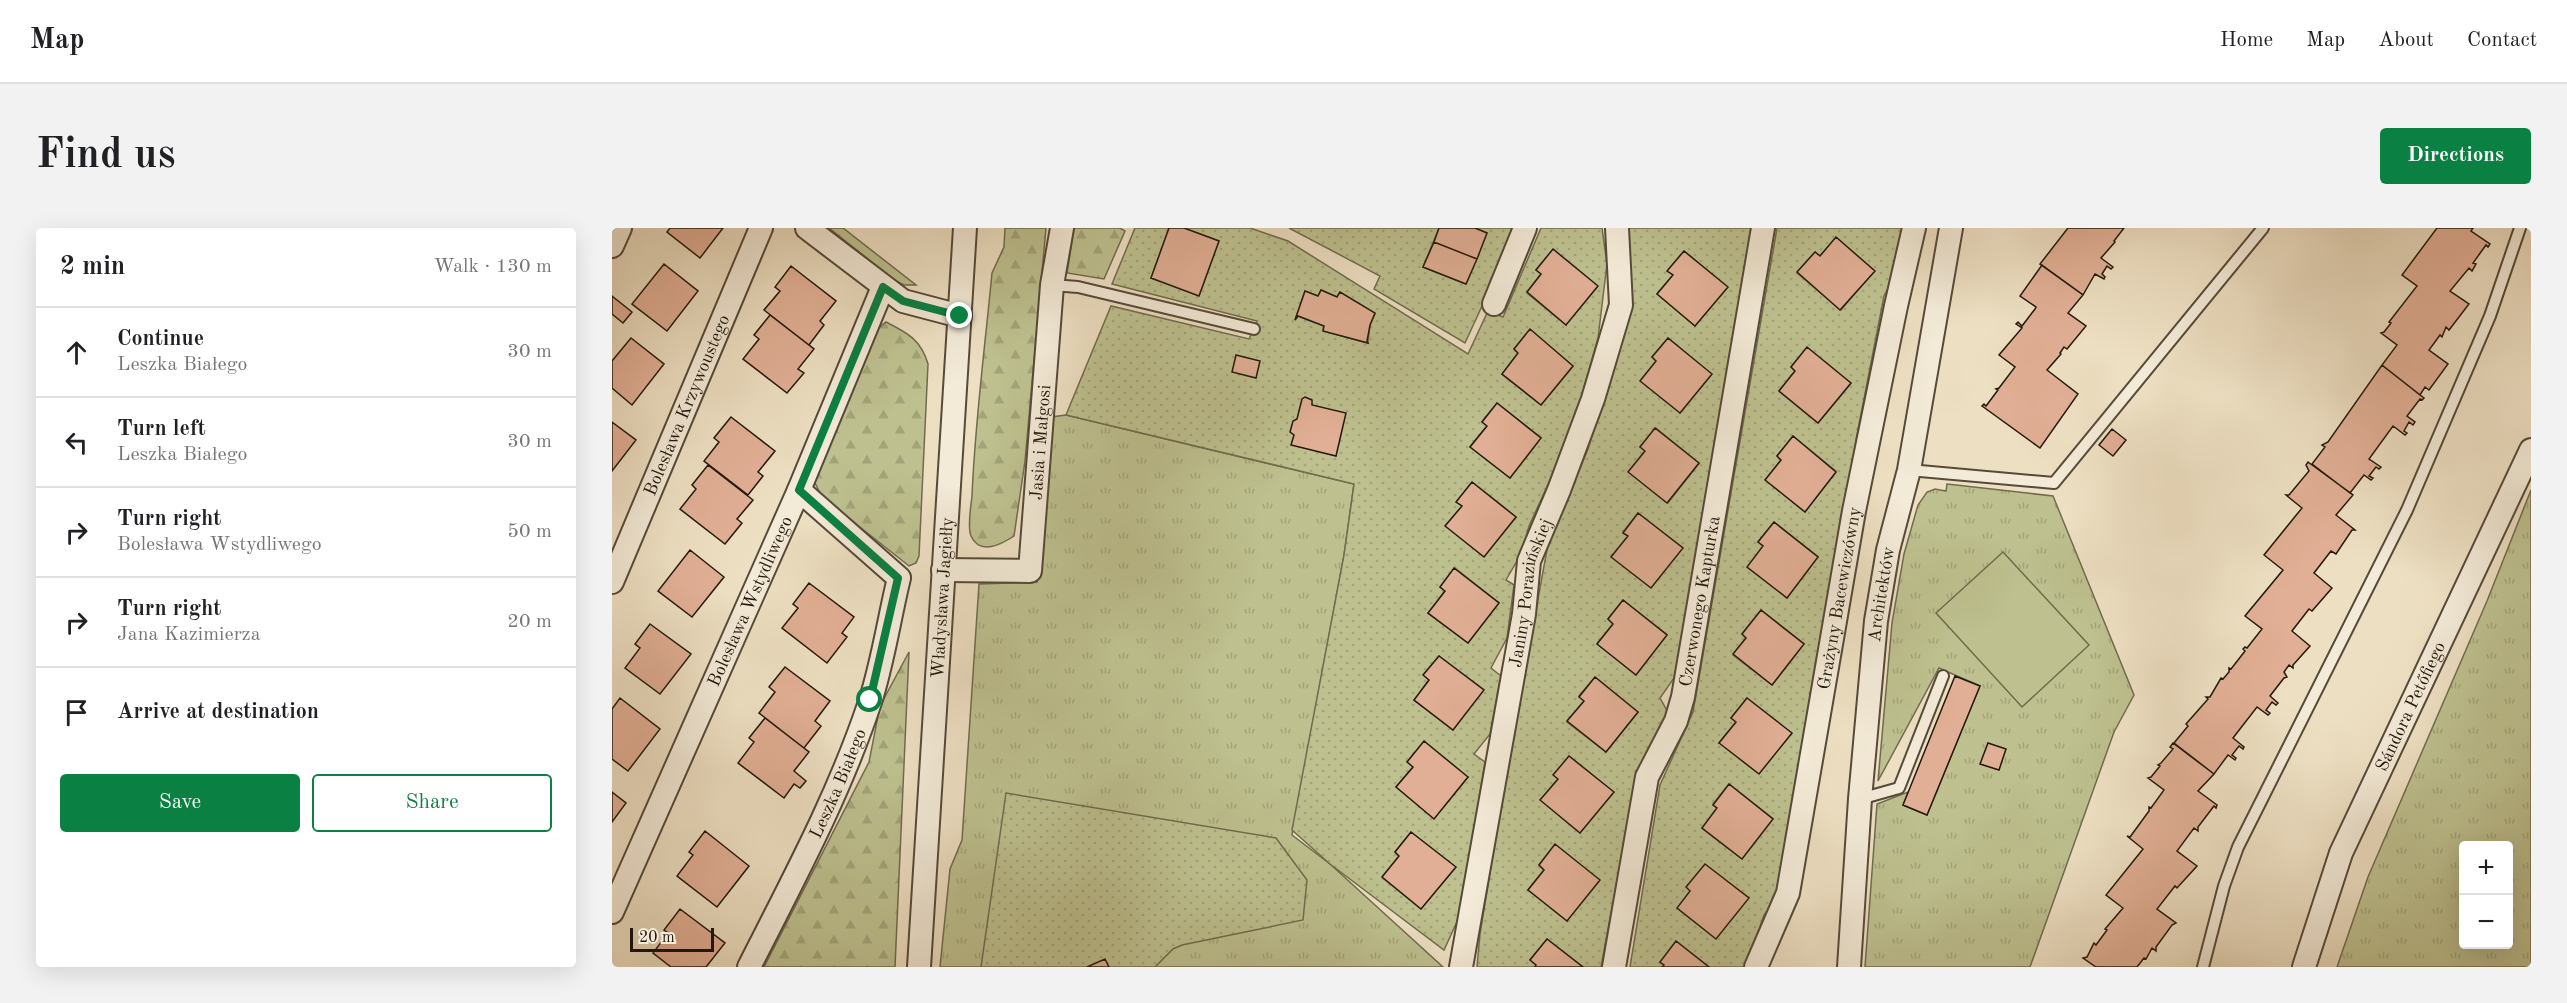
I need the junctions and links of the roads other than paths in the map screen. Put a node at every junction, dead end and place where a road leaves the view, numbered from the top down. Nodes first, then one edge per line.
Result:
1 (620, 228) edge
2 (761, 228) edge
3 (807, 228) edge
4 (965, 228) edge
5 (1062, 228) edge
6 (1526, 228) edge
7 (1617, 228) edge
8 (1763, 228) edge
9 (1914, 228) edge
10 (1951, 228) edge
11 (2263, 228) edge
12 (2520, 228) edge
13 (612, 246) edge
14 (1052, 285) junction
15 (883, 287) junction
16 (1494, 304) dead end
17 (960, 316) junction
18 (1254, 329) dead end
19 (2531, 450) edge
20 (1909, 470) junction
21 (799, 490) junction
22 (943, 570) junction
23 (612, 582) edge
24 (1943, 676) dead end
25 (1860, 799) junction
26 (612, 912) edge
27 (749, 967) edge
28 (919, 967) edge
29 (1461, 967) edge
30 (1614, 967) edge
31 (1756, 967) edge
32 (1849, 967) edge
33 (2203, 967) edge
34 (2304, 967) edge

1 - 13 street
2 - 23 street, Bolesława Krzywoustego
3 - 15 street
4 - 17 street, Władysława Jagiełły
5 - 14 street, Jasia i Małgosi
6 - 16 street
7 - 29 street, Janiny Porazińskiej
8 - 30 street, Czerwonego Kapturka
9 - 31 street, Grażyny Bacewiczówny
10 - 20 street, Architektów
11 - 20 lane
12 - 33 lane
14 - 18 lane
14 - 22 street, Jasia i Małgosi
15 - 17 street
15 - 21 street, Bolesława Wstydliwego
17 - 22 street, Władysława Jagiełły
19 - 34 street, Sándora Petőfiego
20 - 25 street, Architektów
21 - 26 street, Bolesława Wstydliwego
21 - 27 street, Leszka Białego
22 - 28 street, Władysława Jagiełły
24 - 25 lane
25 - 32 street, Architektów

